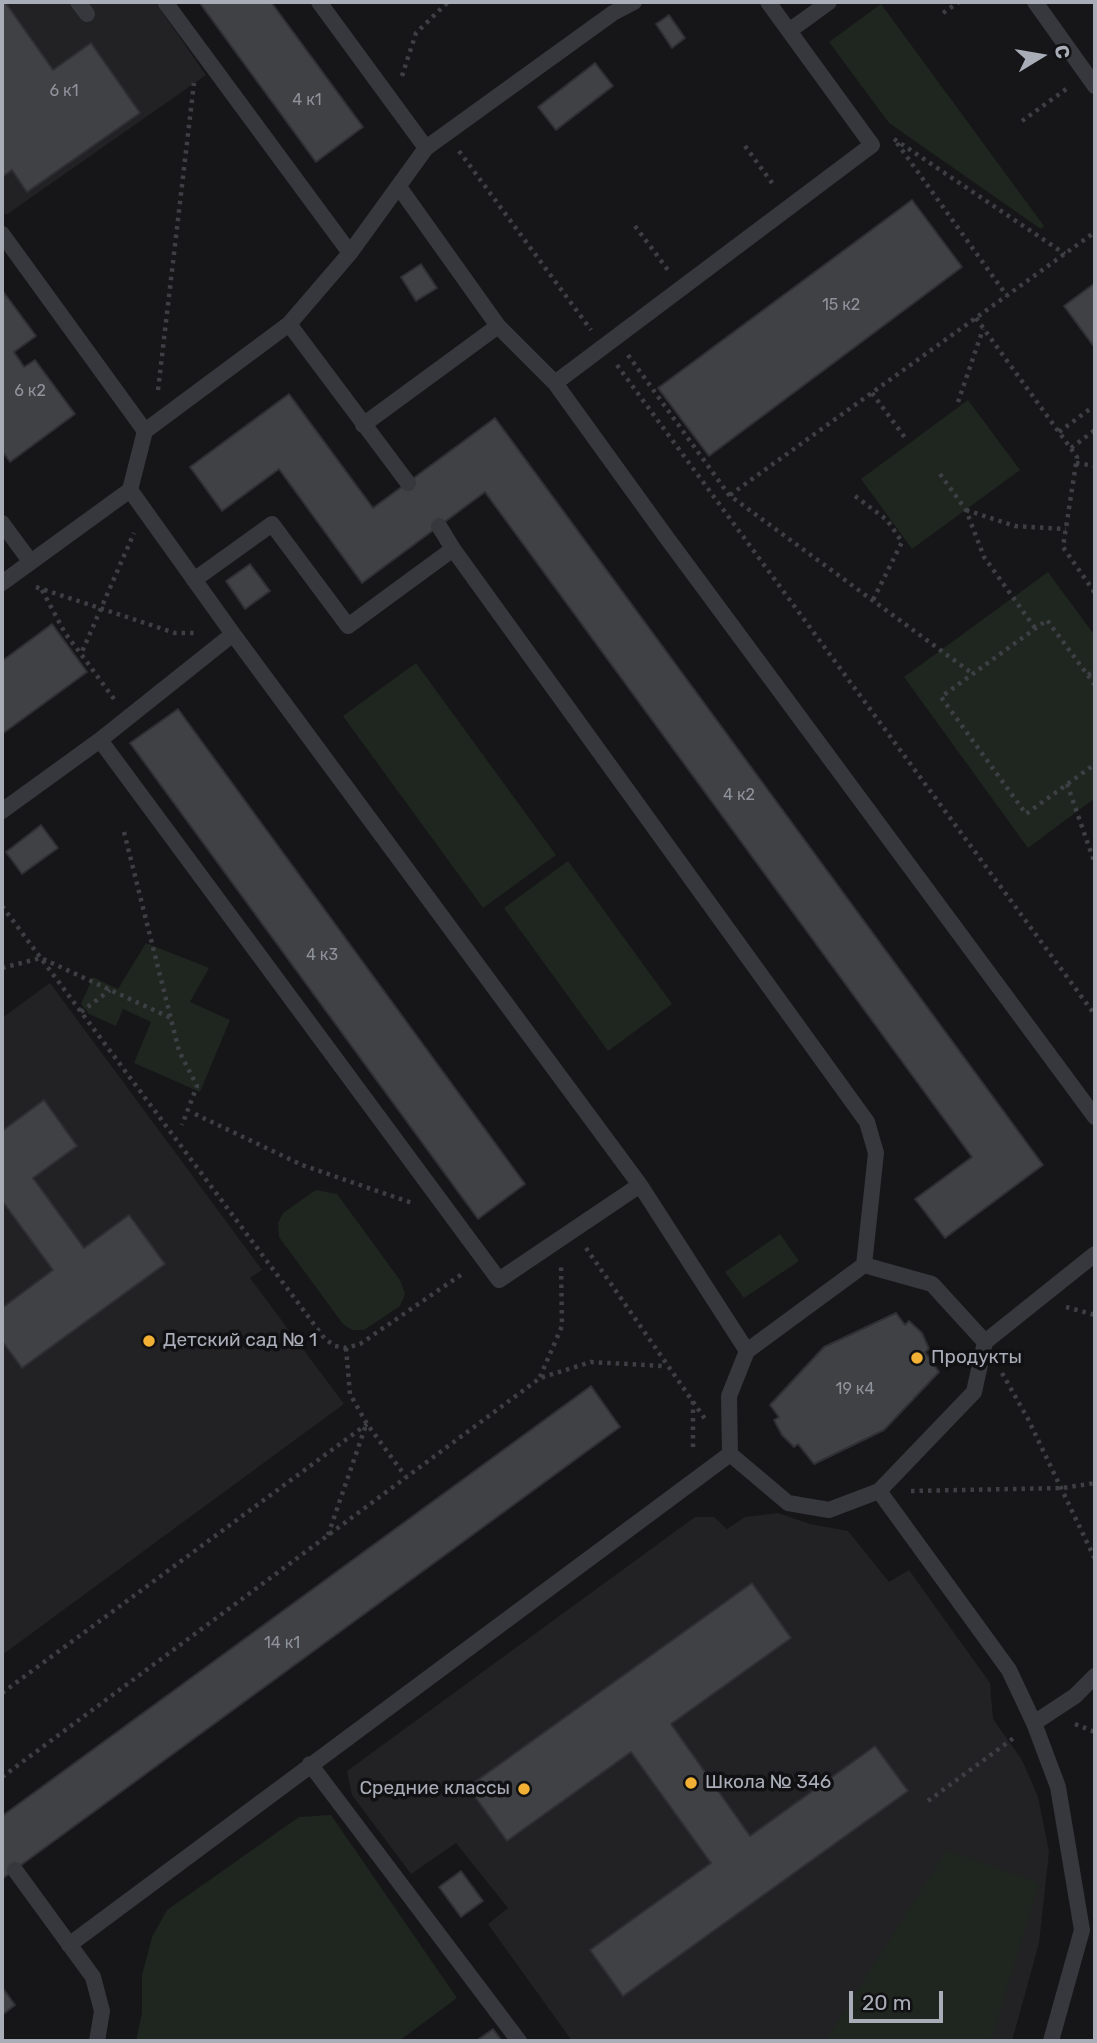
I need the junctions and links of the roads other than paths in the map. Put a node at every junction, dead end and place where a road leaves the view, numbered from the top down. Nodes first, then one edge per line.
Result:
1 (165, 2) edge
2 (319, 2) edge
3 (634, 2) edge
4 (768, 2) edge
5 (829, 2) edge
6 (1035, 2) edge
7 (609, 8) edge
8 (789, 31) junction
9 (1095, 86) edge
10 (426, 148) junction
11 (399, 187) junction
12 (2, 234) edge
13 (350, 253) junction
14 (289, 324) junction
15 (498, 326) junction
16 (555, 383) junction
17 (363, 425) junction
18 (145, 431) junction
19 (408, 482) dead end
20 (130, 490) junction
21 (2, 523) edge
22 (439, 526) dead end
23 (453, 550) junction
24 (30, 561) junction
25 (5, 580) edge
26 (194, 580) junction
27 (233, 634) junction
28 (100, 740) junction
29 (2, 811) edge
30 (1095, 1117) edge
31 (640, 1185) junction
32 (1095, 1254) edge
33 (864, 1265) junction
34 (985, 1342) junction
35 (747, 1351) junction
36 (730, 1454) junction
37 (879, 1491) junction
38 (1095, 1676) edge
39 (1034, 1723) junction
40 (310, 1764) junction
41 (15, 1870) dead end
42 (1089, 1927) edge
43 (69, 1945) junction
44 (97, 2041) edge
45 (519, 2041) edge
46 (1051, 2041) edge

1 - 13 lane
2 - 10 lane
3 - 7 lane
4 - 8 lane
5 - 8 lane
6 - 9 lane
7 - 10 lane
8 - 16 lane
10 - 11 lane
11 - 13 lane
11 - 15 lane
12 - 18 lane
13 - 14 lane
14 - 17 lane
14 - 18 lane
15 - 16 lane
15 - 17 lane
16 - 30 lane
17 - 19 lane
18 - 20 lane
20 - 24 lane
20 - 26 lane
21 - 24 lane
22 - 23 lane
23 - 26 lane
23 - 33 lane
24 - 25 lane
26 - 27 lane
27 - 28 lane
27 - 31 lane
28 - 29 lane
28 - 31 lane
31 - 35 lane
32 - 34 lane
33 - 34 lane
33 - 35 lane
34 - 37 lane
35 - 36 lane
36 - 37 lane
36 - 40 lane
37 - 39 lane
38 - 39 lane
39 - 42 lane
40 - 43 lane
40 - 45 lane
41 - 43 lane
42 - 46 lane
43 - 44 lane

